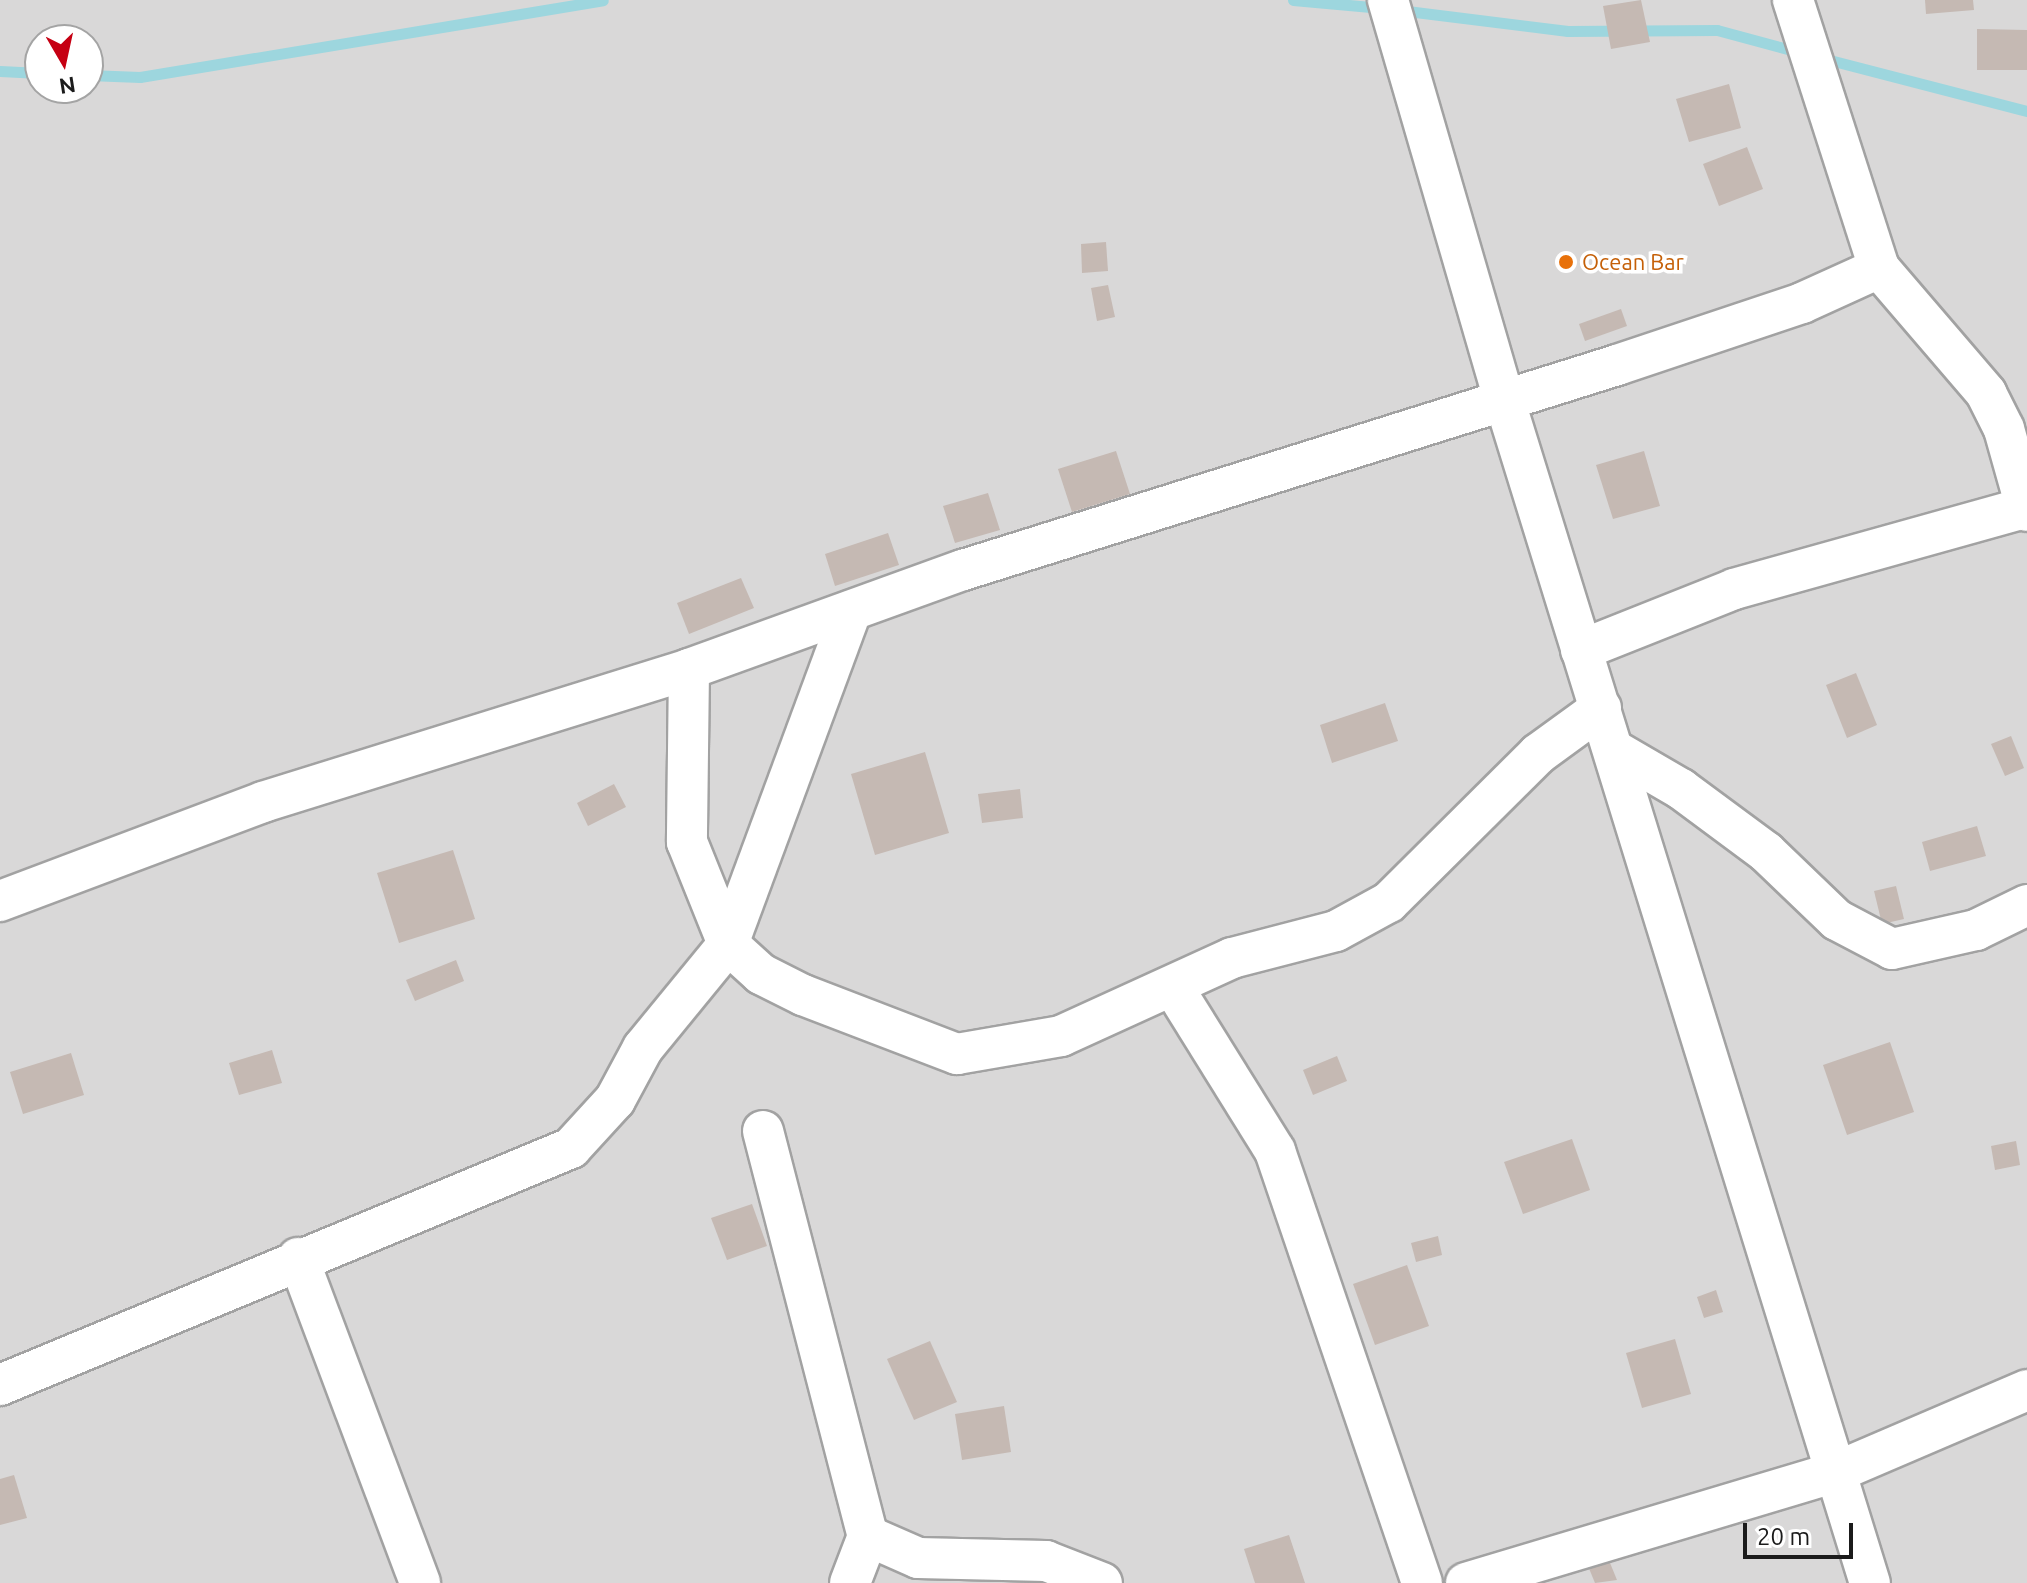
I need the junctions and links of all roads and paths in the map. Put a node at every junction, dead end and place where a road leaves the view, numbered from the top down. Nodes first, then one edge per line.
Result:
1 (1388, 0) edge
2 (1793, 0) edge
3 (1816, 0) edge
4 (1805, 41) junction
5 (1879, 268) junction
6 (1505, 402) junction
7 (2027, 509) edge
8 (851, 611) junction
9 (1581, 650) junction
10 (689, 669) junction
11 (1601, 708) junction
12 (1614, 750) junction
13 (0, 901) edge
14 (2027, 905) edge
15 (728, 944) junction
16 (1173, 987) junction
17 (763, 1131) dead end
18 (298, 1258) junction
19 (0, 1385) edge
20 (2027, 1390) edge
21 (1836, 1472) junction
22 (868, 1536) junction
23 (420, 1583) edge
24 (850, 1583) edge
25 (1102, 1583) edge
26 (1422, 1583) edge
27 (1466, 1583) edge
28 (1870, 1583) edge

1 - 6 street
2 - 4 street
3 - 4 street
4 - 5 street
5 - 6 street
5 - 7 street
6 - 8 street
6 - 9 street
7 - 9 street
8 - 10 street
8 - 15 street
9 - 11 street
10 - 13 street
10 - 15 street
11 - 12 street
11 - 16 street
12 - 14 street
12 - 21 street
15 - 16 street
15 - 18 street
16 - 26 street
17 - 22 street
18 - 19 street
18 - 23 street
20 - 21 street
21 - 27 street
21 - 28 street
22 - 24 street
22 - 25 street

